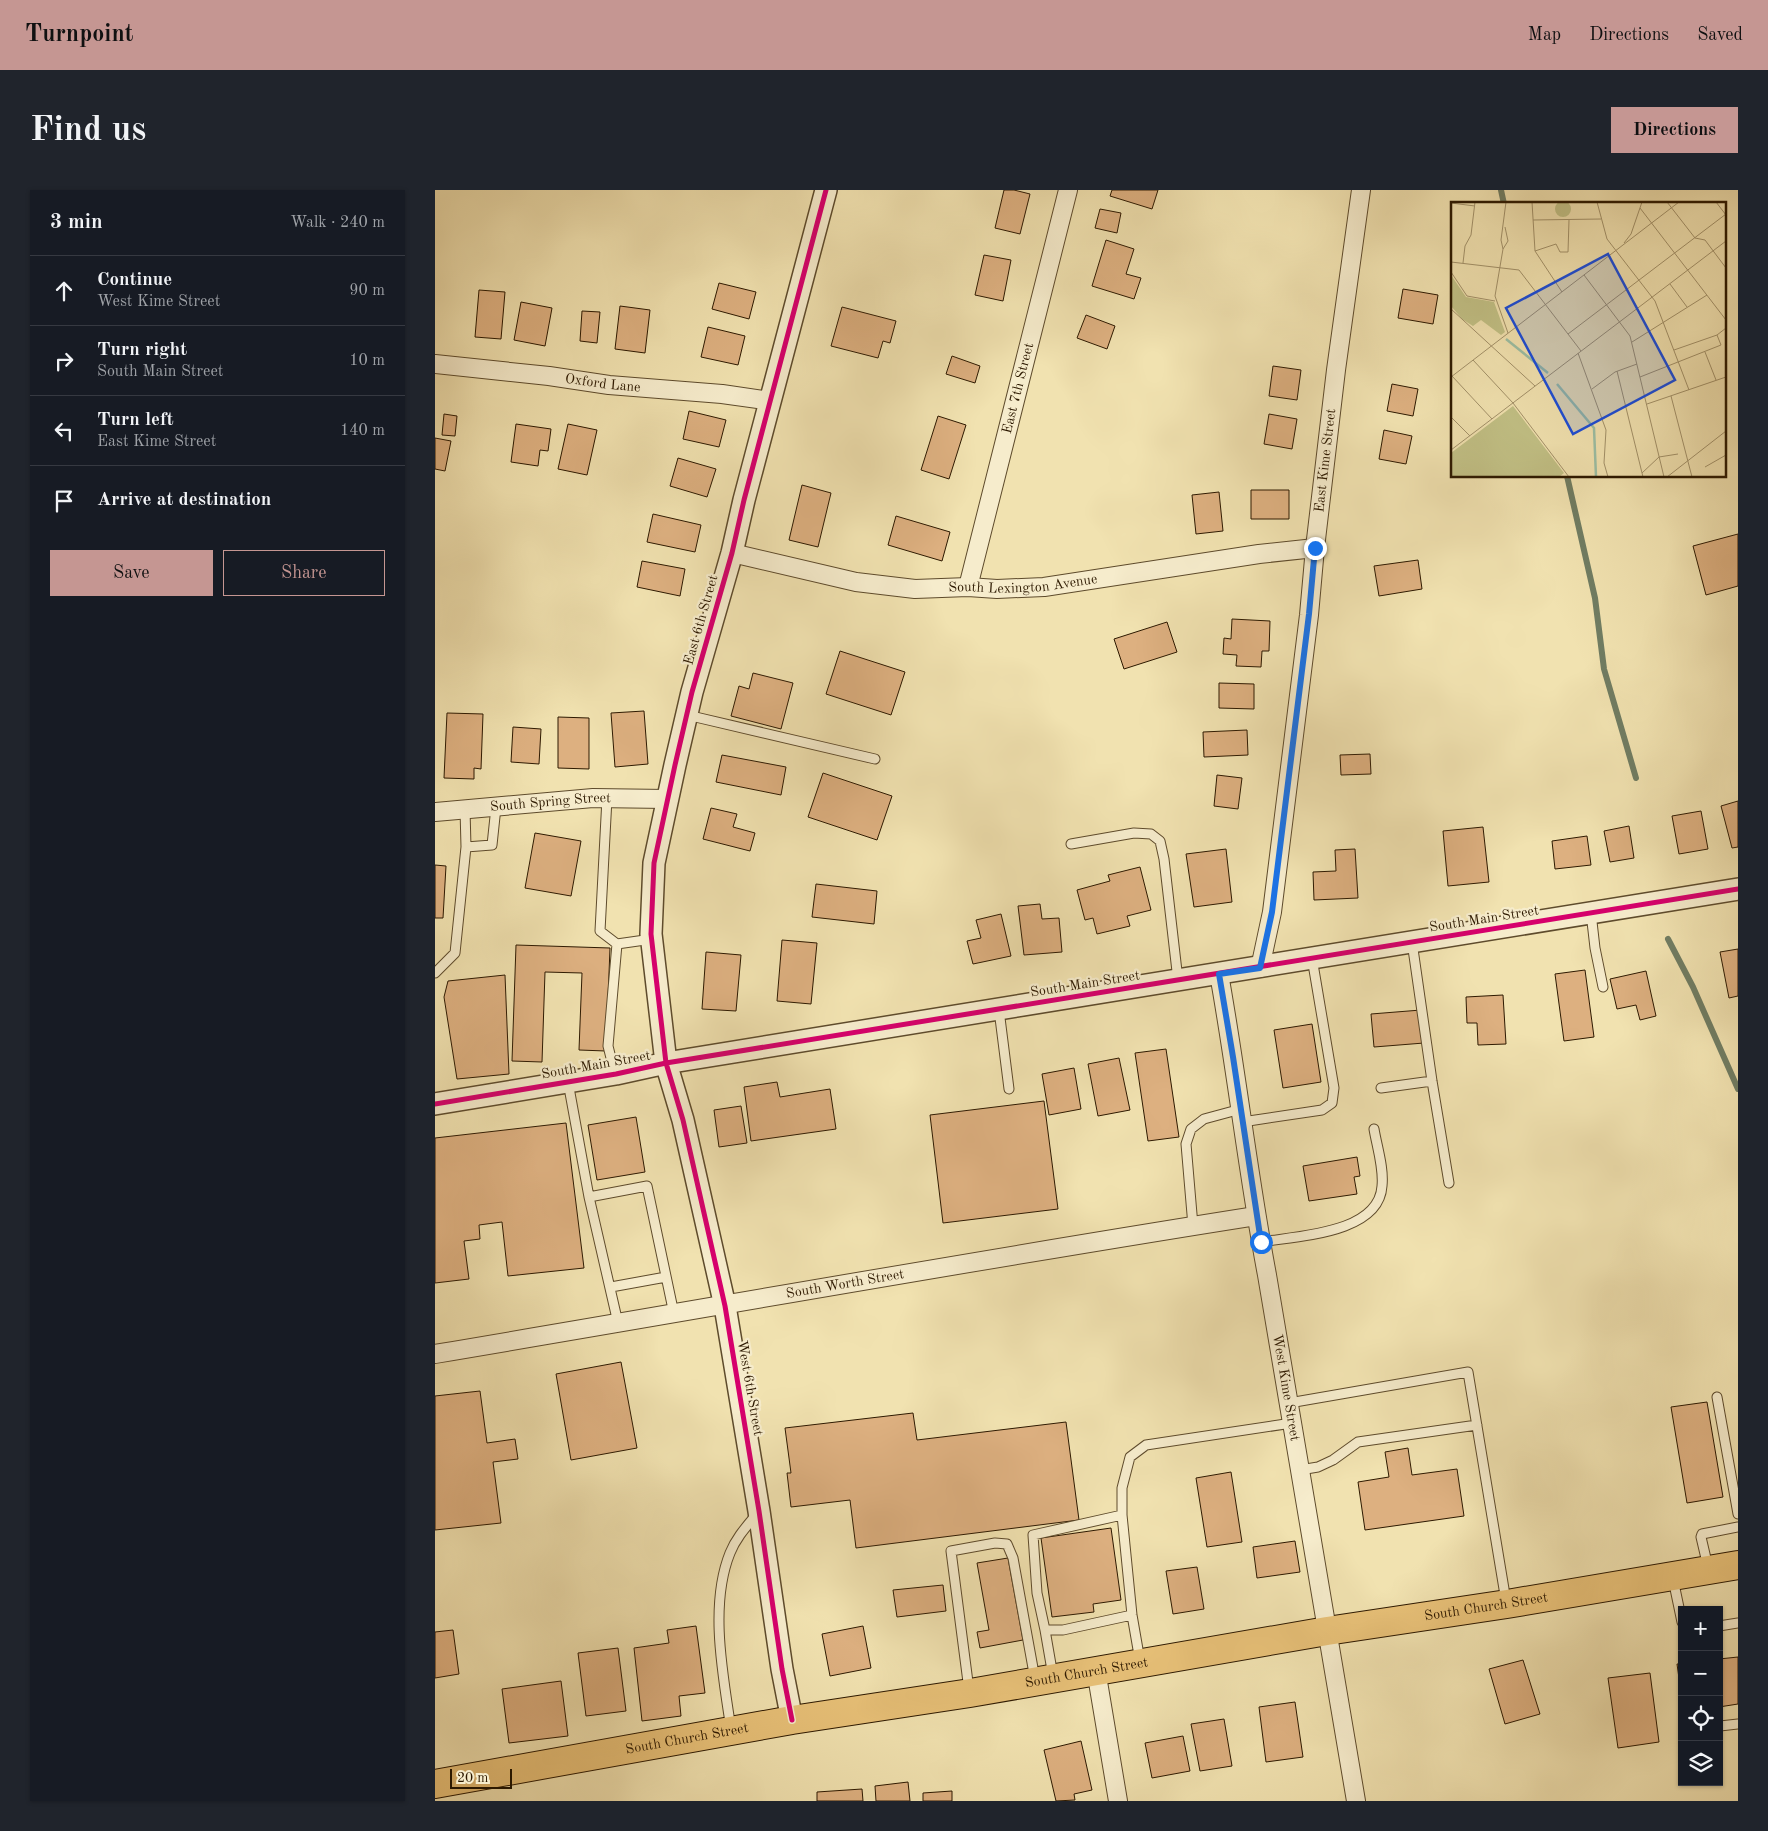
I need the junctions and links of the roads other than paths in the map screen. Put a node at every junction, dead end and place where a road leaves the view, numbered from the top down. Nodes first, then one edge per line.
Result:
1 (826, 190) edge
2 (1068, 190) edge
3 (1361, 190) edge
4 (435, 364) edge
5 (771, 401) junction
6 (1315, 548) junction
7 (732, 553) junction
8 (969, 587) junction
9 (687, 715) junction
10 (875, 759) dead end
11 (607, 798) junction
12 (667, 798) junction
13 (496, 807) junction
14 (465, 809) junction
15 (435, 812) edge
16 (1071, 844) dead end
17 (466, 847) junction
18 (1738, 889) edge
19 (1591, 912) junction
20 (652, 939) junction
21 (1412, 942) junction
22 (617, 944) junction
23 (1312, 958) junction
24 (1260, 968) junction
25 (435, 973) edge
26 (1219, 974) junction
27 (1179, 981) junction
28 (1603, 988) dead end
29 (999, 1009) junction
30 (666, 1063) junction
31 (615, 1074) junction
32 (1432, 1081) junction
33 (568, 1082) junction
34 (1381, 1088) dead end
35 (1009, 1089) dead end
36 (435, 1104) edge
37 (1241, 1115) junction
38 (1374, 1128) dead end
39 (1449, 1183) dead end
40 (589, 1197) junction
41 (1256, 1216) junction
42 (1193, 1226) junction
43 (1261, 1242) junction
44 (666, 1277) junction
45 (611, 1287) junction
46 (725, 1306) junction
47 (674, 1314) junction
48 (618, 1324) junction
49 (435, 1354) edge
50 (1717, 1397) dead end
51 (1289, 1403) junction
52 (1292, 1423) junction
53 (1477, 1425) junction
54 (1300, 1470) junction
55 (759, 1511) junction
56 (1738, 1514) edge
57 (1122, 1515) junction
58 (1738, 1527) edge
59 (1738, 1565) edge
60 (1708, 1570) junction
61 (1672, 1576) junction
62 (1507, 1604) junction
63 (1679, 1606) edge
64 (1132, 1615) junction
65 (1738, 1623) edge
66 (1723, 1625) edge
67 (1045, 1630) junction
68 (1327, 1631) junction
69 (1140, 1664) junction
70 (1096, 1670) junction
71 (1044, 1680) junction
72 (970, 1693) junction
73 (792, 1720) junction
74 (1738, 1724) edge
75 (1723, 1726) edge
76 (731, 1732) junction
77 (435, 1784) edge
78 (1118, 1801) edge
79 (1356, 1801) edge

1 - 5 street, East 6th Street
2 - 8 street, East 7th Street
3 - 6 street, East Kime Street
4 - 5 street, Oxford Lane
5 - 7 street, East 6th Street
6 - 8 street, South Lexington Avenue
6 - 24 street, East Kime Street
7 - 8 street, South Lexington Avenue
7 - 9 street, East 6th Street
9 - 10 lane
9 - 12 street, East 6th Street
11 - 12 street, South Spring Street
11 - 13 street, South Spring Street
11 - 22 lane
12 - 20 street, East 6th Street
13 - 14 street, South Spring Street
13 - 17 lane
14 - 15 street, South Spring Street
14 - 17 lane
16 - 27 lane
17 - 25 lane
18 - 19 street, South Main Street
19 - 21 street, South Main Street
19 - 28 lane
20 - 22 lane
20 - 30 street, East 6th Street
21 - 23 street, South Main Street
21 - 32 lane
22 - 31 lane
23 - 24 street, South Main Street
23 - 37 lane
24 - 26 street, South Main Street
26 - 27 street, South Main Street
26 - 37 street, West Kime Street
27 - 29 street, South Main Street
29 - 30 street, South Main Street
29 - 35 lane
30 - 31 street, South Main Street
30 - 46 street, West 6th Street
31 - 33 street, South Main Street
32 - 34 lane
32 - 39 lane
33 - 36 street, South Main Street
33 - 40 lane
37 - 41 street, West Kime Street
37 - 42 lane
38 - 43 lane
40 - 44 lane
40 - 45 lane
41 - 42 street, South Worth Street
41 - 43 street, West Kime Street
42 - 46 street, South Worth Street
43 - 51 street, West Kime Street
44 - 45 lane
44 - 47 lane
45 - 48 lane
46 - 47 street, South Worth Street
46 - 55 street, West 6th Street
47 - 48 street, South Worth Street
48 - 49 street, South Worth Street
50 - 56 lane
51 - 52 street, West Kime Street
51 - 53 lane
52 - 54 street, West Kime Street
52 - 57 lane
53 - 54 lane
53 - 62 lane
54 - 68 street, West Kime Street
55 - 73 street, West 6th Street
55 - 76 lane
57 - 64 lane
57 - 67 lane
58 - 60 lane
59 - 60 main road, South Church Street
60 - 61 main road, South Church Street
61 - 62 main road, South Church Street
61 - 63 lane
62 - 68 main road, South Church Street
64 - 67 lane
64 - 69 lane
65 - 66 lane
67 - 71 lane
68 - 69 main road, South Church Street
68 - 79 street, West Kime Street
69 - 70 main road, South Church Street
70 - 71 main road, South Church Street
70 - 78 street
71 - 72 main road, South Church Street
71 - 72 lane
72 - 73 main road, South Church Street
73 - 76 main road, South Church Street
74 - 75 lane
76 - 77 main road, South Church Street

